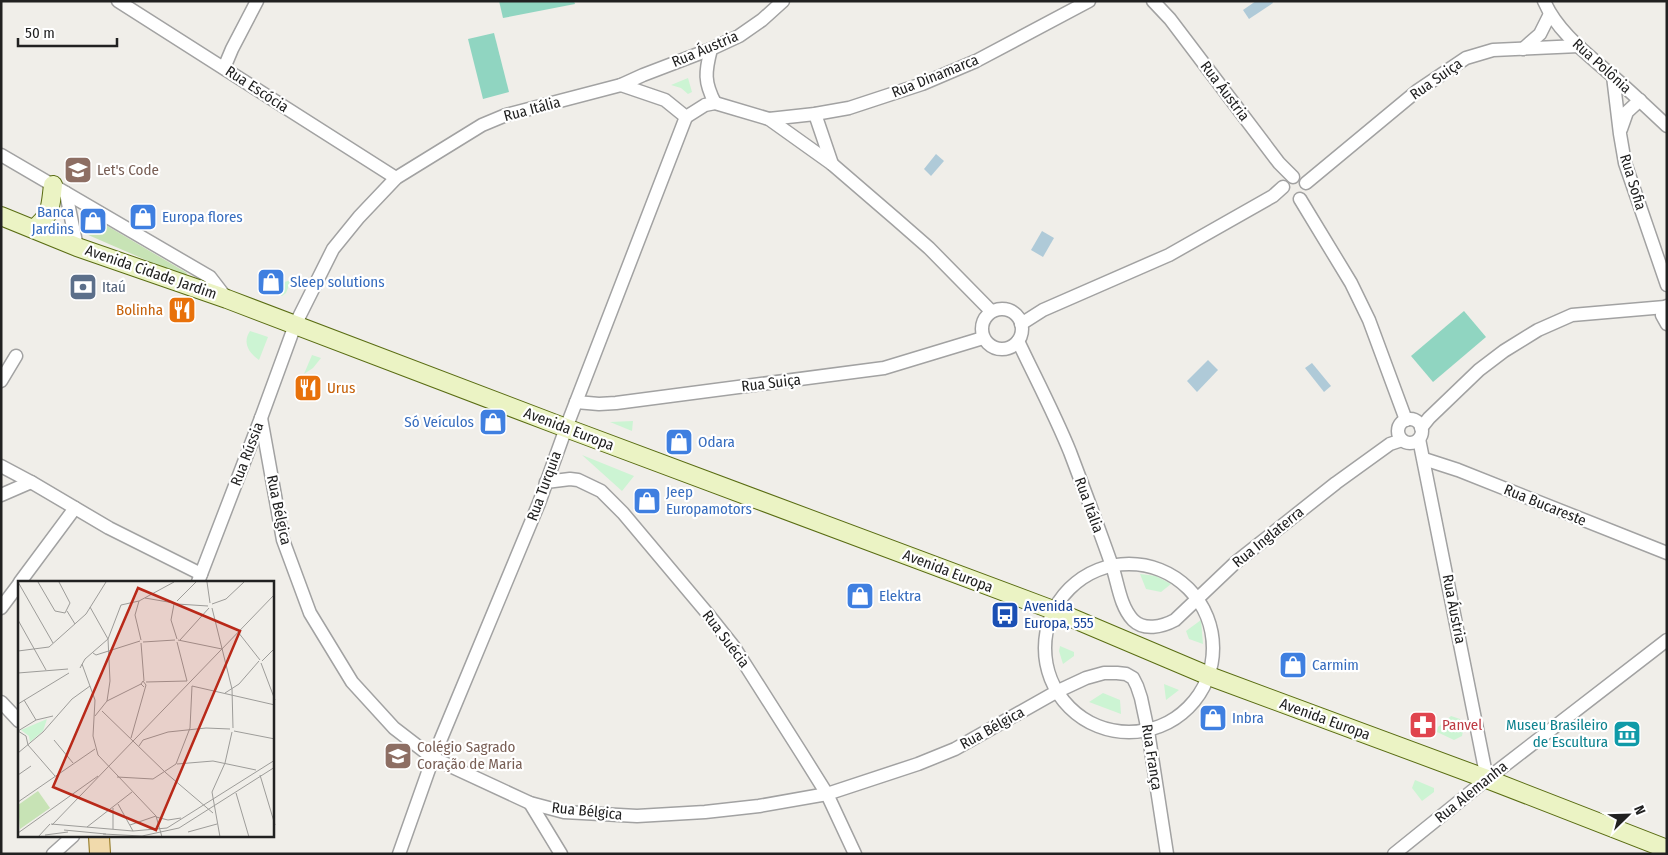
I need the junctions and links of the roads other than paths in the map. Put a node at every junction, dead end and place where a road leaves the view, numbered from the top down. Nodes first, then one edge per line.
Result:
1 (118, 1) edge
2 (257, 1) edge
3 (783, 1) edge
4 (1089, 1) edge
5 (1544, 1) edge
6 (1155, 2) edge
7 (1550, 14) junction
8 (1579, 46) junction
9 (711, 49) junction
10 (1523, 49) junction
11 (224, 68) junction
12 (1612, 76) junction
13 (621, 85) junction
14 (1640, 100) junction
15 (715, 103) junction
16 (815, 114) junction
17 (686, 117) junction
18 (769, 119) junction
19 (1667, 126) edge
20 (1620, 134) junction
21 (1, 154) edge
22 (832, 164) junction
23 (396, 178) junction
24 (1290, 185) junction
25 (60, 189) junction
26 (1, 216) edge
27 (34, 230) junction
28 (77, 247) junction
29 (1667, 285) edge
30 (228, 299) junction
31 (1665, 313) edge
32 (988, 314) junction
33 (1019, 320) junction
34 (295, 325) junction
35 (982, 334) junction
36 (1015, 344) junction
37 (16, 356) dead end
38 (1, 381) edge
39 (576, 402) junction
40 (262, 418) junction
41 (1419, 426) junction
42 (566, 428) junction
43 (1397, 440) junction
44 (1424, 459) junction
45 (1, 466) edge
46 (31, 482) junction
47 (546, 482) junction
48 (1, 495) edge
49 (74, 508) junction
50 (1667, 553) edge
51 (1112, 565) junction
52 (199, 578) edge
53 (20, 581) edge
54 (18, 584) edge
55 (1197, 598) junction
56 (1, 608) edge
57 (1053, 610) junction
58 (1149, 627) joint
59 (1667, 640) edge
60 (1117, 673) joint
61 (1209, 676) junction
62 (1056, 692) junction
63 (1, 702) edge
64 (18, 720) edge
65 (1148, 731) junction
66 (433, 758) junction
67 (1487, 779) junction
68 (827, 794) junction
69 (530, 804) junction
70 (70, 838) edge
71 (99, 838) edge
72 (1657, 849) edge
73 (53, 854) edge
74 (100, 854) edge
75 (399, 854) edge
76 (561, 854) edge
77 (855, 854) edge
78 (1167, 854) edge
79 (1394, 854) edge

1 - 11 street, Rua Escócia
2 - 11 street
3 - 9 street, Rua Áustria
4 - 16 street, Rua Dinamarca
5 - 7 street, Rua Polônia
6 - 24 street, Rua Áustria
7 - 8 street, Rua Polônia
7 - 10 street
8 - 10 street, Rua Suiça
8 - 12 street, Rua Polônia
9 - 13 street, Rua Áustria
9 - 15 street
10 - 24 street, Rua Suiça
11 - 23 street, Rua Escócia
12 - 14 street, Rua Polônia
12 - 20 street, Rua Sofia
13 - 17 street
13 - 23 street, Rua Itália
14 - 19 street, Rua Polônia
14 - 20 street
15 - 17 street
15 - 18 street
16 - 18 street, Rua Dinamarca
16 - 22 street
17 - 39 street, Rua Turquia
18 - 22 street
20 - 29 street, Rua Sofia
21 - 25 street, Avenida Cidade Jardim
22 - 32 street
23 - 34 street, Rua Itália
24 - 33 street, Rua Suiça
24 - 41 street, Rua Áustria
25 - 27 main road
25 - 28 street
25 - 30 street, Avenida Cidade Jardim
26 - 27 main road, Avenida Cidade Jardim
27 - 28 main road, Avenida Cidade Jardim
28 - 30 main road, Avenida Cidade Jardim
30 - 34 main road, Avenida Europa
31 - 41 street
32 - 33 street
32 - 35 street
33 - 36 street
34 - 40 street, Rua Rússia
34 - 42 main road, Avenida Europa
35 - 36 street
35 - 39 street, Rua Suiça
36 - 51 street, Rua Itália
37 - 38 street
39 - 42 street, Rua Turquia
40 - 52 street, Rua Rússia
40 - 66 street, Rua Bélgica
41 - 43 street
41 - 43 street
41 - 44 street, Rua Áustria
42 - 47 street, Rua Turquia
42 - 57 main road, Avenida Europa
43 - 55 street, Rua Inglaterra
44 - 50 street, Rua Bucareste
44 - 67 street, Rua Áustria
45 - 46 street
46 - 48 street
46 - 49 street
47 - 66 street, Rua Turquia
47 - 68 street, Rua Suécia
49 - 52 street
49 - 53 street
51 - 55 street
51 - 57 street
51 - 58 street, Rua Itália
54 - 56 street
55 - 58 street, Rua Inglaterra
55 - 61 street
57 - 61 main road, Avenida Europa
57 - 62 street
59 - 67 street, Rua Alemanha
60 - 62 street, Rua Bélgica
60 - 65 street, Rua França
61 - 65 street
61 - 67 main road, Avenida Europa
62 - 65 street
62 - 68 street, Rua Bélgica
63 - 64 street
65 - 78 street, Rua França
66 - 69 street, Rua Bélgica
66 - 75 street, Rua Turquia
67 - 72 main road, Avenida Europa
67 - 79 street, Rua Alemanha
68 - 69 street, Rua Bélgica
68 - 77 street, Rua Suécia
69 - 76 street
70 - 73 street
71 - 74 main road

